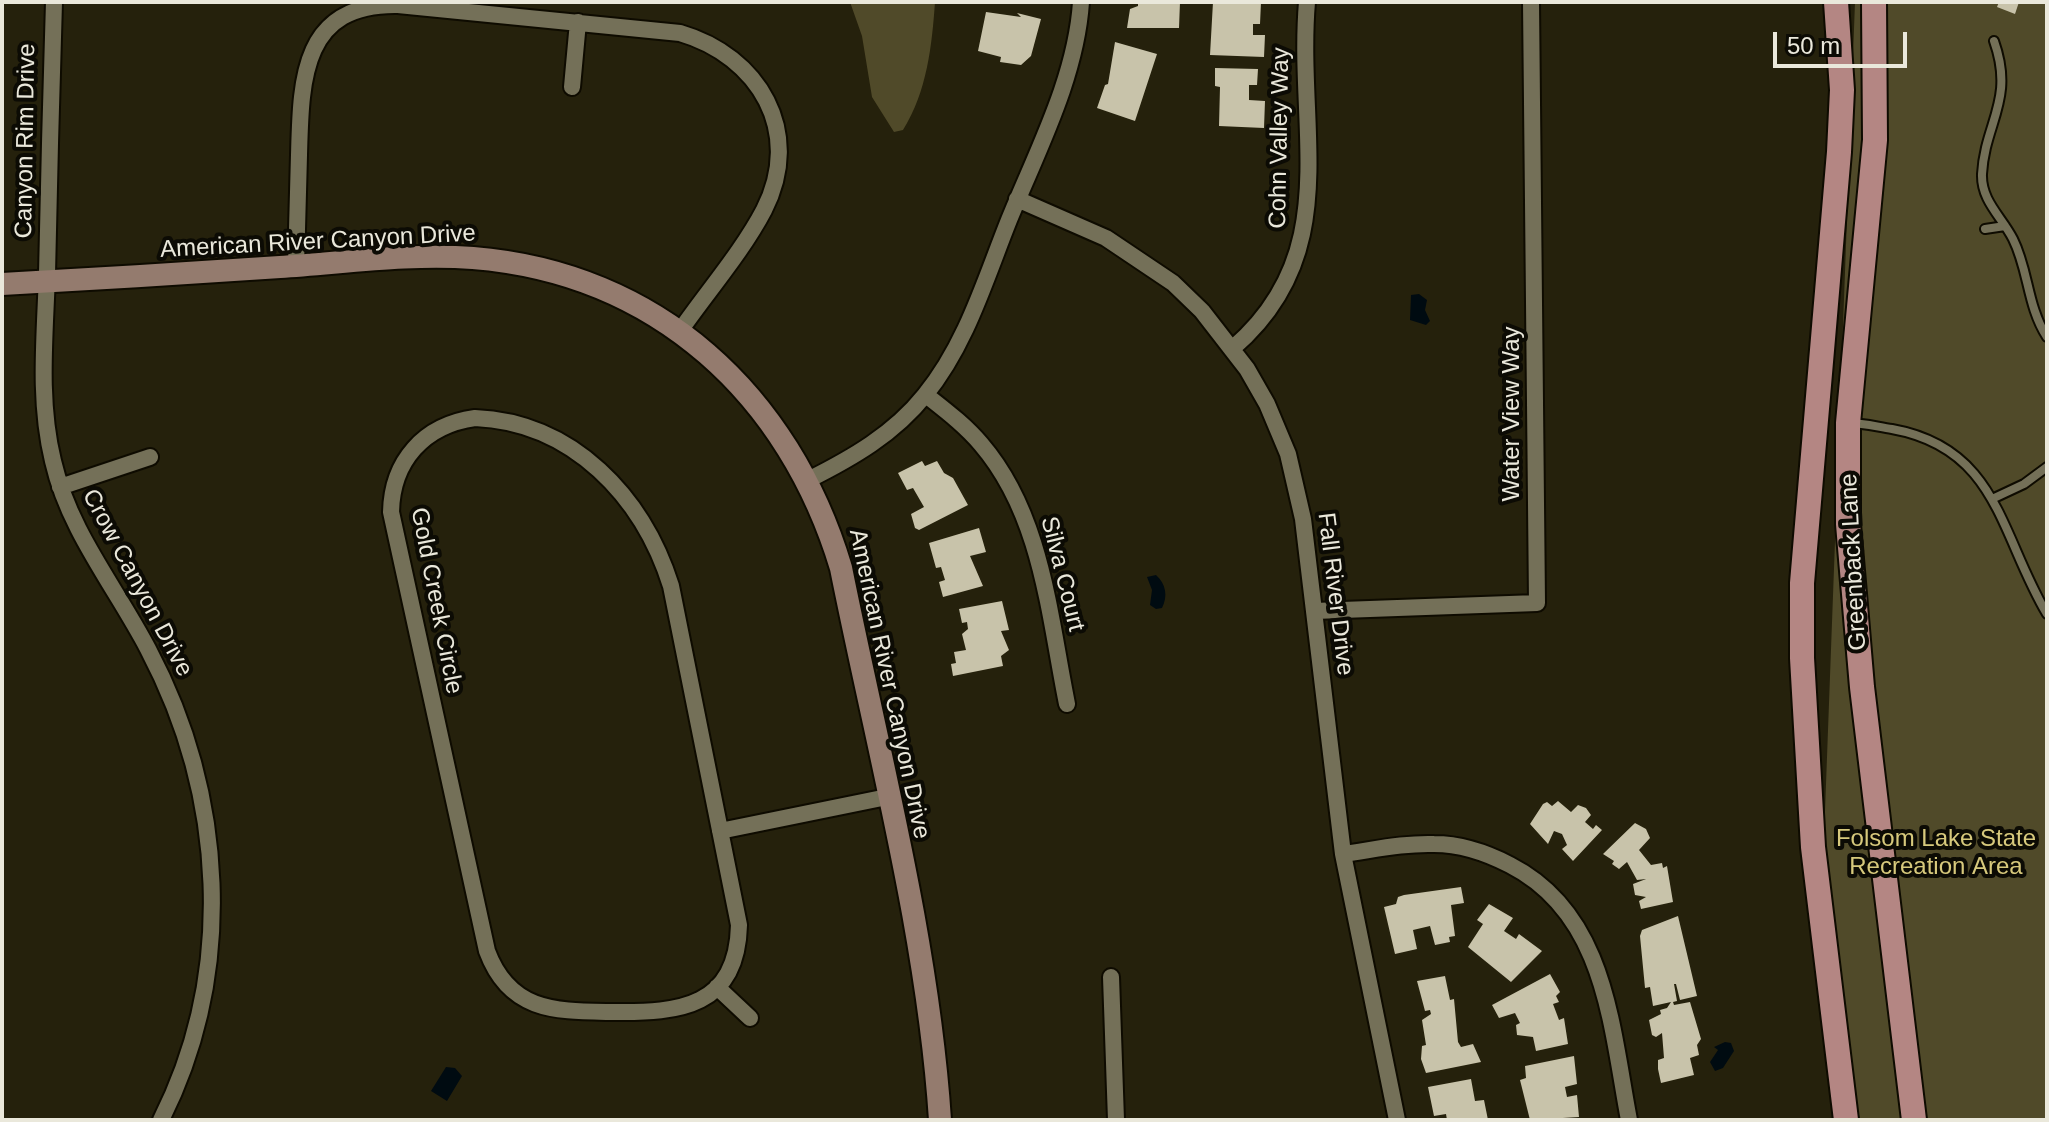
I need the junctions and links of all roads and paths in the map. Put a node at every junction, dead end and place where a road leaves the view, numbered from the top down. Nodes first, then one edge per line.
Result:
1 (54, 2) edge
2 (1081, 2) edge
3 (1307, 2) edge
4 (1531, 2) edge
5 (1836, 2) edge
6 (1874, 2) edge
7 (578, 22) junction
8 (1994, 41) dead end
9 (572, 87) dead end
10 (1017, 199) junction
11 (2005, 226) junction
12 (1985, 229) dead end
13 (296, 266) junction
14 (46, 282) junction
15 (2, 284) edge
16 (680, 331) junction
17 (2047, 337) edge
18 (1233, 348) junction
19 (926, 395) junction
20 (1817, 421) junction
21 (1848, 423) junction
22 (150, 457) dead end
23 (2047, 467) edge
24 (808, 480) junction
25 (60, 487) junction
26 (1992, 499) junction
27 (1314, 611) junction
28 (2047, 614) edge
29 (1067, 704) dead end
30 (887, 797) junction
31 (720, 831) junction
32 (1343, 854) junction
33 (1111, 977) dead end
34 (717, 987) junction
35 (750, 1018) dead end
36 (161, 1120) edge
37 (940, 1120) edge
38 (1116, 1120) edge
39 (1397, 1120) edge
40 (1629, 1120) edge
41 (1846, 1120) edge
42 (1914, 1120) edge

1 - 14 street, Canyon Rim Drive
2 - 10 street
3 - 18 street, Cohn Valley Way
4 - 27 street, Water View Way
5 - 20 main road, Greenback Lane
6 - 21 main road, Greenback Lane
7 - 9 street
7 - 13 street
7 - 16 street
8 - 11 lane
10 - 18 street, Fall River Drive
10 - 19 street
11 - 12 lane
11 - 17 lane
13 - 14 main road, American River Canyon Drive
13 - 16 main road, American River Canyon Drive
14 - 15 main road, American River Canyon Drive
14 - 25 street, Crow Canyon Drive
16 - 24 main road, American River Canyon Drive
18 - 27 street, Fall River Drive
19 - 24 street
19 - 29 street, Silva Court
20 - 21 street
20 - 41 main road, Greenback Lane
21 - 26 lane
21 - 42 main road, Greenback Lane
22 - 25 street, Crow Canyon Drive
23 - 26 lane
24 - 30 main road, American River Canyon Drive
25 - 36 street, Crow Canyon Drive
26 - 28 lane
27 - 32 street, Fall River Drive
30 - 31 street
30 - 37 main road, American River Canyon Drive
31 - 34 street, Gold Creek Circle
31 - 34 street, Gold Creek Circle
32 - 39 street, Fall River Drive
32 - 40 street
33 - 38 street
34 - 35 street

